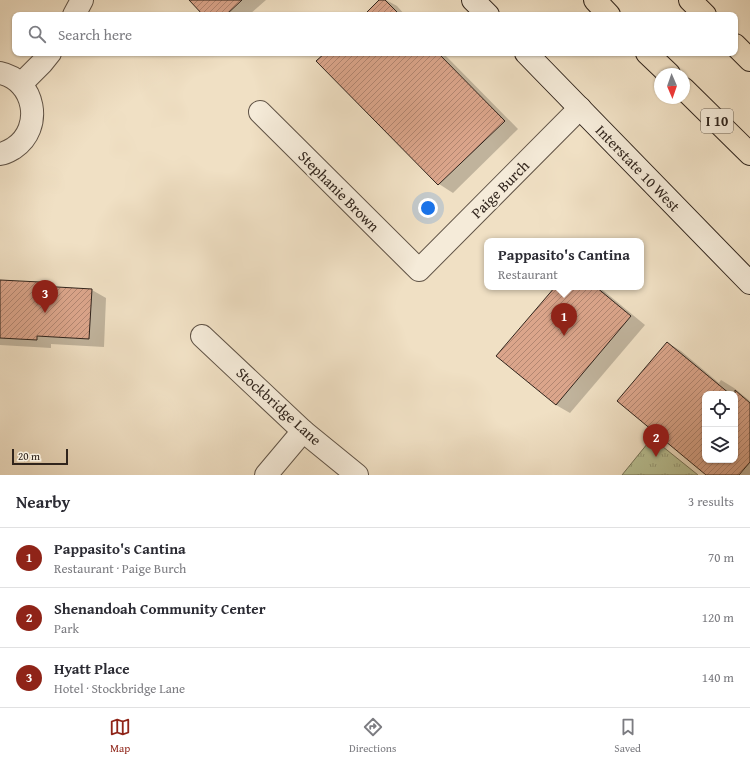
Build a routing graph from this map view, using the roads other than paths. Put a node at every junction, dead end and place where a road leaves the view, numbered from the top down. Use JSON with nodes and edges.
{"nodes":[{"id":1,"x":82,"y":0,"type":"edge"},
{"id":2,"x":473,"y":0,"type":"edge"},
{"id":3,"x":595,"y":0,"type":"edge"},
{"id":4,"x":690,"y":0,"type":"edge"},
{"id":5,"x":76,"y":12,"type":"edge"},
{"id":6,"x":485,"y":12,"type":"edge"},
{"id":7,"x":606,"y":12,"type":"edge"},
{"id":8,"x":702,"y":12,"type":"edge"},
{"id":9,"x":738,"y":48,"type":"edge"},
{"id":10,"x":48,"y":56,"type":"edge"},
{"id":11,"x":529,"y":56,"type":"edge"},
{"id":12,"x":650,"y":56,"type":"edge"},
{"id":13,"x":750,"y":60,"type":"edge"},
{"id":14,"x":663,"y":68,"type":"edge"},
{"id":15,"x":0,"y":73,"type":"edge"},
{"id":16,"x":21,"y":84,"type":"junction"},
{"id":17,"x":690,"y":95,"type":"edge"},
{"id":18,"x":580,"y":108,"type":"junction"},
{"id":19,"x":260,"y":112,"type":"dead end"},
{"id":20,"x":0,"y":154,"type":"edge"},
{"id":21,"x":750,"y":154,"type":"edge"},
{"id":22,"x":419,"y":270,"type":"joint"},
{"id":23,"x":750,"y":283,"type":"edge"},
{"id":24,"x":202,"y":336,"type":"dead end"},
{"id":25,"x":303,"y":431,"type":"junction"},
{"id":26,"x":266,"y":475,"type":"edge"},
{"id":27,"x":357,"y":475,"type":"edge"}],
"edges":[{"from":1,"to":5,"type":"street"},
{"from":2,"to":6,"type":"street"},
{"from":3,"to":7,"type":"highway"},
{"from":4,"to":8,"type":"highway"},
{"from":9,"to":13,"type":"highway"},
{"from":10,"to":16,"type":"street"},
{"from":11,"to":18,"type":"street","name":"Interstate 10 West"},
{"from":12,"to":14,"type":"highway"},
{"from":15,"to":16,"type":"street"},
{"from":16,"to":20,"type":"street"},
{"from":17,"to":21,"type":"highway","number":"I 10"},
{"from":18,"to":22,"type":"street","name":"Paige Burch"},
{"from":18,"to":23,"type":"street","name":"Interstate 10 West"},
{"from":19,"to":22,"type":"street","name":"Stephanie Brown"},
{"from":24,"to":25,"type":"street","name":"Stockbridge Lane"},
{"from":25,"to":26,"type":"street"},
{"from":25,"to":27,"type":"street","name":"Stockbridge Lane"}]}
